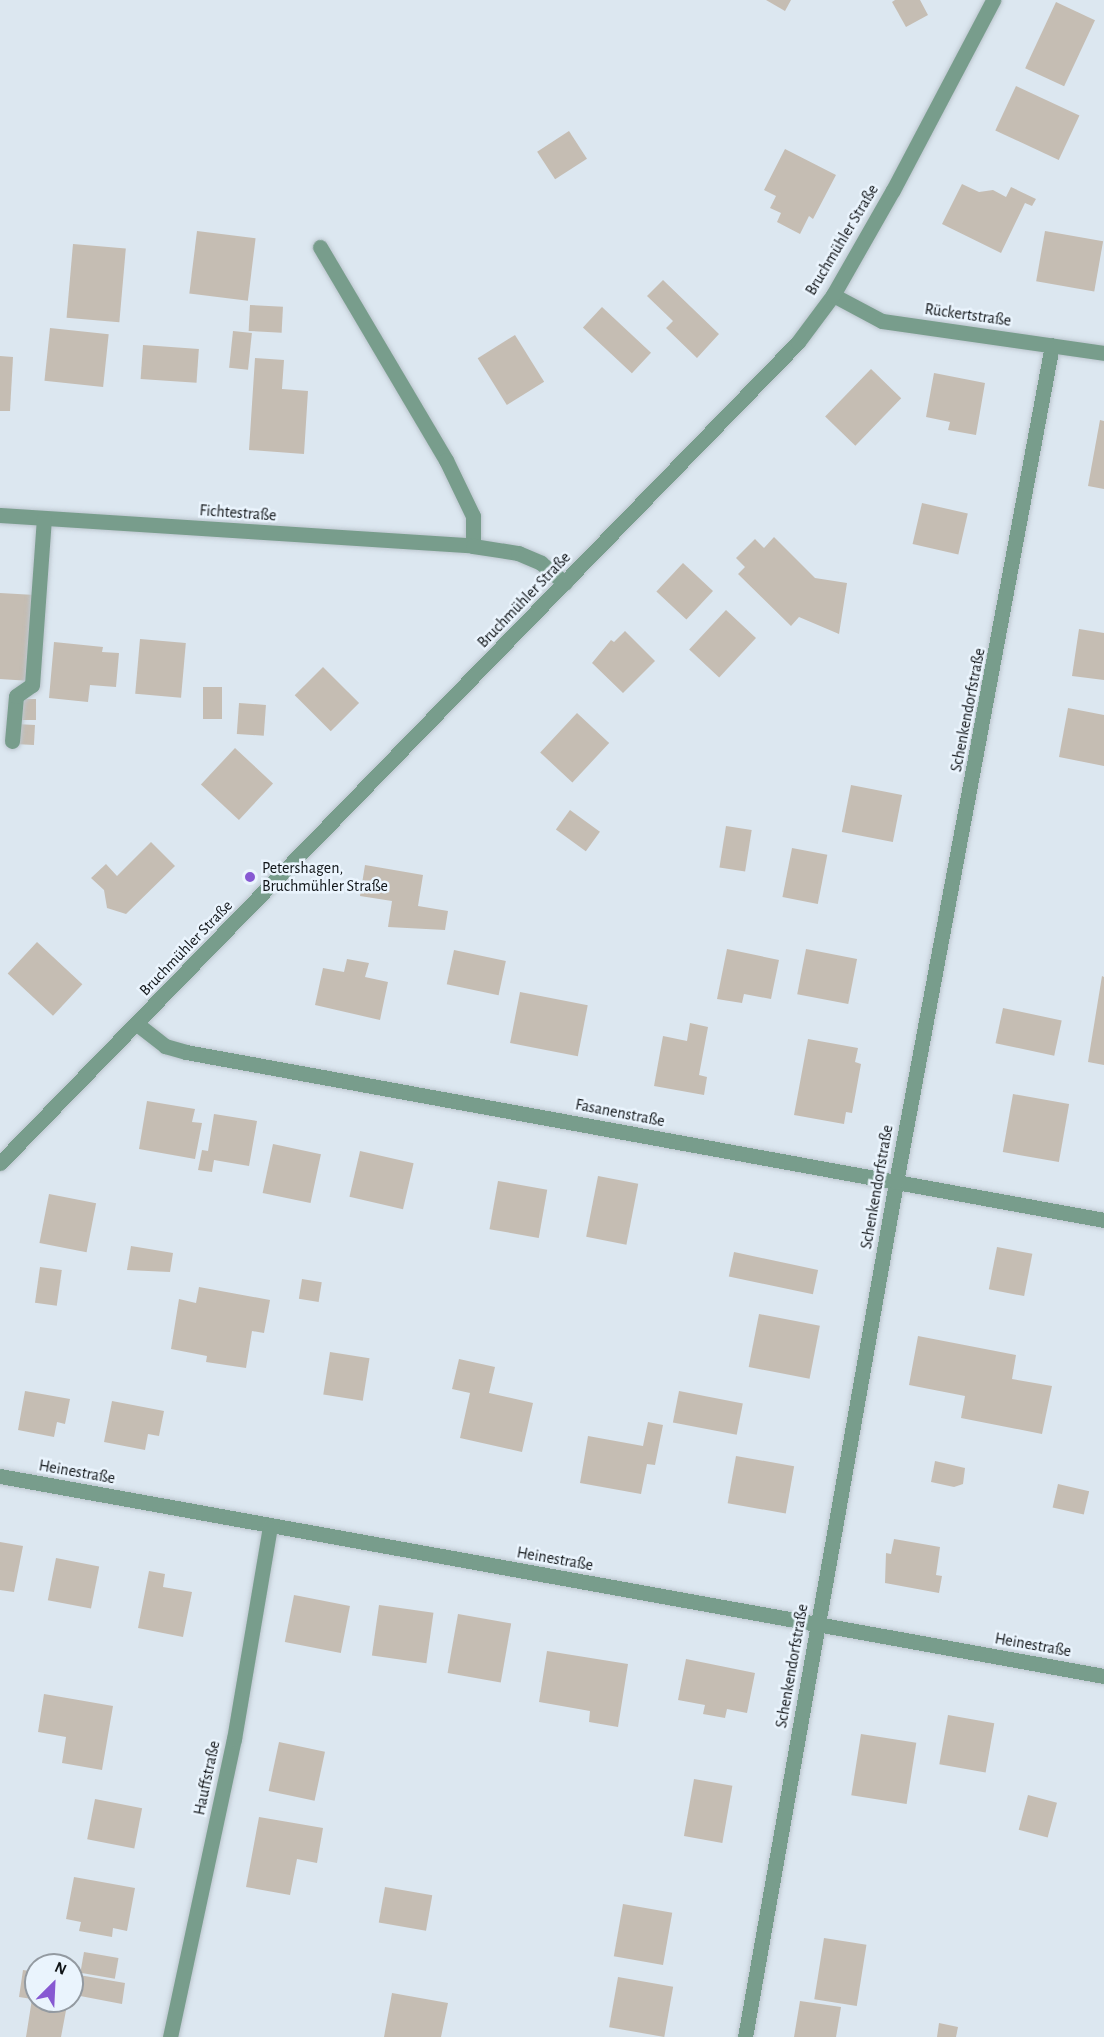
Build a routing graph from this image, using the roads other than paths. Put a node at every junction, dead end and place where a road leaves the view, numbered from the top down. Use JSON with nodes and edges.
{"nodes":[{"id":1,"x":993,"y":0,"type":"edge"},
{"id":2,"x":320,"y":247,"type":"dead end"},
{"id":3,"x":833,"y":295,"type":"junction"},
{"id":4,"x":1052,"y":345,"type":"junction"},
{"id":5,"x":1104,"y":353,"type":"edge"},
{"id":6,"x":0,"y":515,"type":"edge"},
{"id":7,"x":44,"y":518,"type":"junction"},
{"id":8,"x":473,"y":546,"type":"junction"},
{"id":9,"x":565,"y":583,"type":"junction"},
{"id":10,"x":12,"y":741,"type":"dead end"},
{"id":11,"x":137,"y":1024,"type":"junction"},
{"id":12,"x":0,"y":1163,"type":"edge"},
{"id":13,"x":896,"y":1182,"type":"junction"},
{"id":14,"x":1104,"y":1220,"type":"edge"},
{"id":15,"x":0,"y":1476,"type":"edge"},
{"id":16,"x":270,"y":1526,"type":"junction"},
{"id":17,"x":818,"y":1625,"type":"junction"},
{"id":18,"x":1104,"y":1676,"type":"edge"},
{"id":19,"x":170,"y":2037,"type":"edge"},
{"id":20,"x":745,"y":2037,"type":"edge"}],
"edges":[{"from":1,"to":3,"type":"street","name":"Bruchmühler Straße"},
{"from":2,"to":8,"type":"street"},
{"from":3,"to":4,"type":"street","name":"Rückertstraße"},
{"from":3,"to":9,"type":"street","name":"Bruchmühler Straße"},
{"from":4,"to":5,"type":"street","name":"Rückertstraße"},
{"from":4,"to":13,"type":"street","name":"Schenkendorfstraße"},
{"from":6,"to":7,"type":"street","name":"Fichtestraße"},
{"from":7,"to":8,"type":"street","name":"Fichtestraße"},
{"from":7,"to":10,"type":"street"},
{"from":8,"to":9,"type":"street","name":"Fichtestraße"},
{"from":9,"to":11,"type":"street","name":"Bruchmühler Straße"},
{"from":11,"to":12,"type":"street","name":"Bruchmühler Straße"},
{"from":11,"to":13,"type":"street","name":"Fasanenstraße"},
{"from":13,"to":14,"type":"street","name":"Fasanenstraße"},
{"from":13,"to":17,"type":"street","name":"Schenkendorfstraße"},
{"from":15,"to":16,"type":"street","name":"Heinestraße"},
{"from":16,"to":17,"type":"street","name":"Heinestraße"},
{"from":16,"to":19,"type":"street","name":"Hauffstraße"},
{"from":17,"to":18,"type":"street","name":"Heinestraße"},
{"from":17,"to":20,"type":"street","name":"Schenkendorfstraße"}]}
